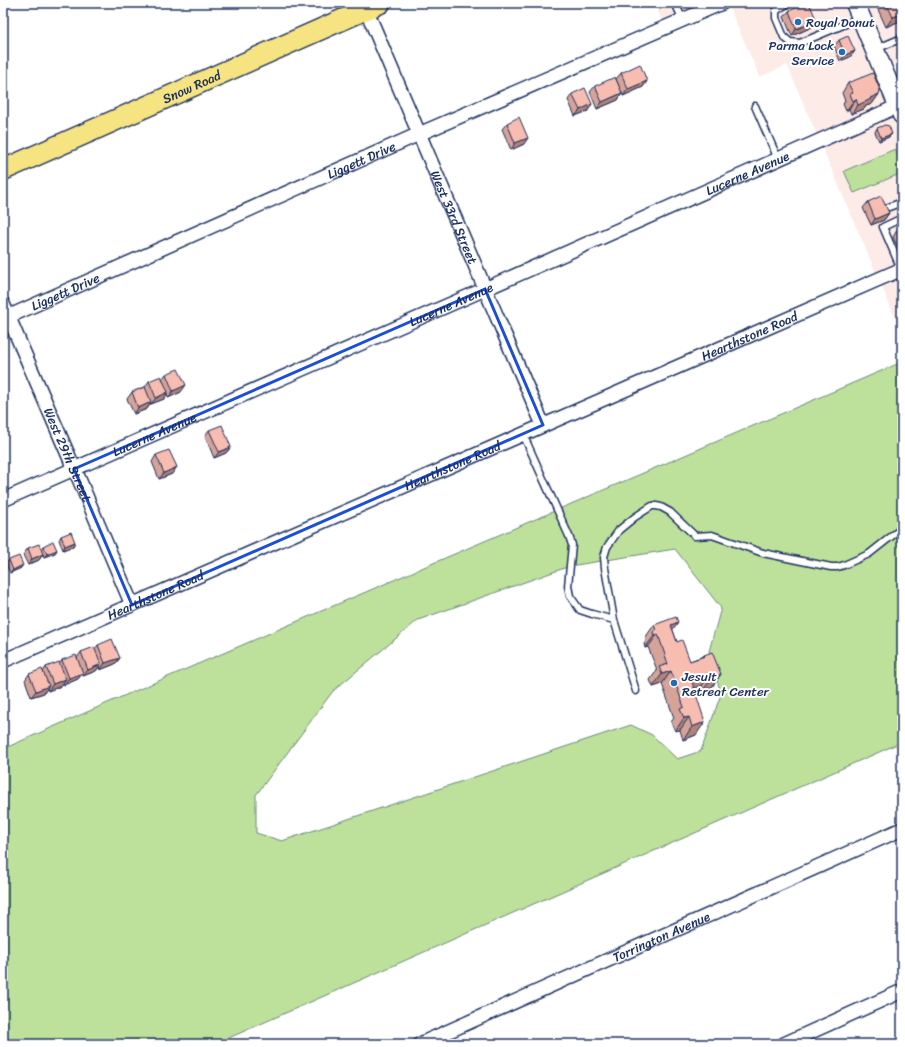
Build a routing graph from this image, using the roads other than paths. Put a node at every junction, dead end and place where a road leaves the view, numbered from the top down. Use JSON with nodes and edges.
{"nodes":[{"id":1,"x":675,"y":3,"type":"edge"},
{"id":2,"x":722,"y":3,"type":"edge"},
{"id":3,"x":790,"y":3,"type":"edge"},
{"id":4,"x":373,"y":6,"type":"edge"},
{"id":5,"x":858,"y":10,"type":"edge"},
{"id":6,"x":682,"y":20,"type":"junction"},
{"id":7,"x":902,"y":38,"type":"edge"},
{"id":8,"x":875,"y":50,"type":"junction"},
{"id":9,"x":755,"y":106,"type":"dead end"},
{"id":10,"x":900,"y":110,"type":"edge"},
{"id":11,"x":419,"y":134,"type":"junction"},
{"id":12,"x":778,"y":159,"type":"junction"},
{"id":13,"x":3,"y":170,"type":"edge"},
{"id":14,"x":902,"y":202,"type":"edge"},
{"id":15,"x":889,"y":208,"type":"dead end"},
{"id":16,"x":902,"y":218,"type":"edge"},
{"id":17,"x":901,"y":273,"type":"edge"},
{"id":18,"x":485,"y":289,"type":"junction"},
{"id":19,"x":3,"y":304,"type":"edge"},
{"id":20,"x":6,"y":318,"type":"edge"},
{"id":21,"x":544,"y":425,"type":"junction"},
{"id":22,"x":523,"y":434,"type":"junction"},
{"id":23,"x":74,"y":469,"type":"junction"},
{"id":24,"x":3,"y":500,"type":"edge"},
{"id":25,"x":902,"y":528,"type":"edge"},
{"id":26,"x":132,"y":605,"type":"junction"},
{"id":27,"x":614,"y":620,"type":"junction"},
{"id":28,"x":3,"y":661,"type":"edge"},
{"id":29,"x":636,"y":691,"type":"dead end"},
{"id":30,"x":902,"y":829,"type":"edge"},
{"id":31,"x":902,"y":991,"type":"edge"},
{"id":32,"x":420,"y":1044,"type":"edge"},
{"id":33,"x":784,"y":1044,"type":"edge"}],
"edges":[{"from":1,"to":6,"type":"lane"},
{"from":2,"to":6,"type":"street","name":"Liggett Drive"},
{"from":3,"to":5,"type":"lane"},
{"from":4,"to":11,"type":"street","name":"West 33rd Street"},
{"from":4,"to":13,"type":"main road","name":"Snow Road"},
{"from":5,"to":8,"type":"main road"},
{"from":6,"to":11,"type":"street","name":"Liggett Drive"},
{"from":7,"to":8,"type":"lane"},
{"from":8,"to":10,"type":"main road"},
{"from":9,"to":12,"type":"lane"},
{"from":10,"to":12,"type":"street","name":"Lucerne Avenue"},
{"from":11,"to":18,"type":"street","name":"West 33rd Street"},
{"from":11,"to":20,"type":"street","name":"Liggett Drive"},
{"from":12,"to":18,"type":"street","name":"Lucerne Avenue"},
{"from":14,"to":15,"type":"lane"},
{"from":16,"to":17,"type":"lane"},
{"from":17,"to":21,"type":"street","name":"Hearthstone Road"},
{"from":18,"to":21,"type":"street","name":"West 33rd Street"},
{"from":18,"to":23,"type":"street","name":"Lucerne Avenue"},
{"from":19,"to":20,"type":"street","name":"West 29th Street"},
{"from":20,"to":23,"type":"street","name":"West 29th Street"},
{"from":21,"to":22,"type":"street","name":"Hearthstone Road"},
{"from":22,"to":26,"type":"street","name":"Hearthstone Road"},
{"from":22,"to":27,"type":"lane"},
{"from":23,"to":24,"type":"street","name":"Lucerne Avenue"},
{"from":23,"to":26,"type":"street","name":"West 29th Street"},
{"from":25,"to":27,"type":"lane"},
{"from":26,"to":28,"type":"street","name":"Hearthstone Road"},
{"from":27,"to":29,"type":"lane"},
{"from":30,"to":32,"type":"street","name":"Torrington Avenue"},
{"from":31,"to":33,"type":"street"}]}
